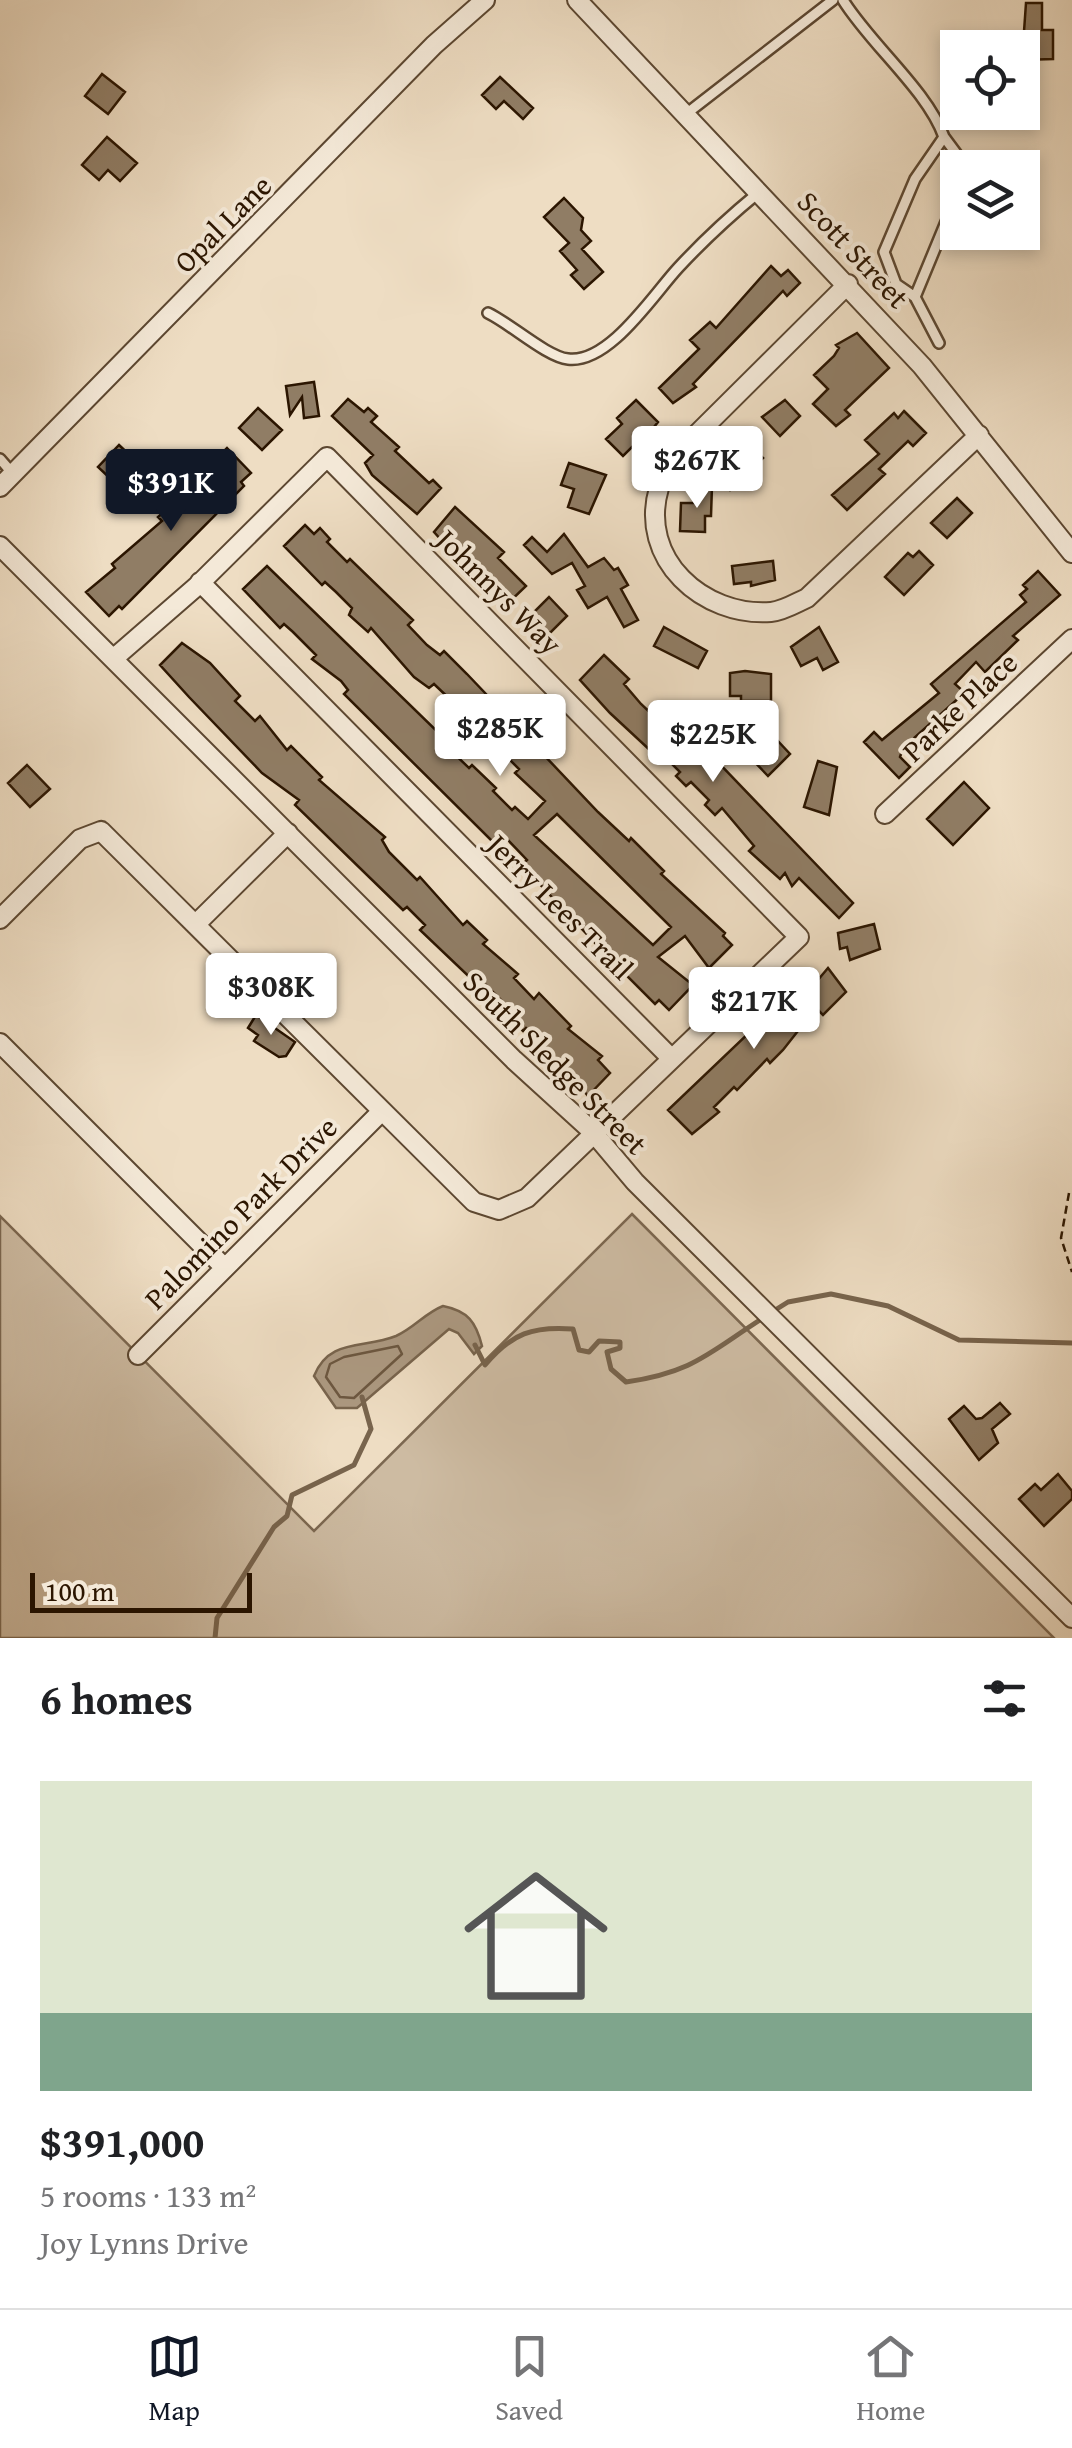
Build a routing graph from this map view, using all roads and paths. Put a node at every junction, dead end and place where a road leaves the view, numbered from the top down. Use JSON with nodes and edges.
{"nodes":[{"id":1,"x":485,"y":0,"type":"edge"},
{"id":2,"x":577,"y":0,"type":"edge"},
{"id":3,"x":833,"y":0,"type":"edge"},
{"id":4,"x":843,"y":0,"type":"edge"},
{"id":5,"x":686,"y":114,"type":"junction"},
{"id":6,"x":944,"y":137,"type":"junction"},
{"id":7,"x":954,"y":150,"type":"edge"},
{"id":8,"x":760,"y":191,"type":"junction"},
{"id":9,"x":940,"y":237,"type":"edge"},
{"id":10,"x":848,"y":284,"type":"junction"},
{"id":11,"x":915,"y":298,"type":"junction"},
{"id":12,"x":488,"y":313,"type":"dead end"},
{"id":13,"x":939,"y":342,"type":"dead end"},
{"id":14,"x":979,"y":436,"type":"junction"},
{"id":15,"x":0,"y":459,"type":"edge"},
{"id":16,"x":6,"y":480,"type":"edge"},
{"id":17,"x":0,"y":546,"type":"edge"},
{"id":18,"x":1072,"y":553,"type":"edge"},
{"id":19,"x":200,"y":582,"type":"junction"},
{"id":20,"x":1072,"y":639,"type":"edge"},
{"id":21,"x":113,"y":659,"type":"junction"},
{"id":22,"x":885,"y":814,"type":"dead end"},
{"id":23,"x":288,"y":833,"type":"junction"},
{"id":24,"x":0,"y":919,"type":"edge"},
{"id":25,"x":196,"y":924,"type":"junction"},
{"id":26,"x":0,"y":1043,"type":"edge"},
{"id":27,"x":670,"y":1057,"type":"junction"},
{"id":28,"x":382,"y":1111,"type":"junction"},
{"id":29,"x":592,"y":1132,"type":"junction"},
{"id":30,"x":1069,"y":1193,"type":"dead end"},
{"id":31,"x":225,"y":1268,"type":"junction"},
{"id":32,"x":1072,"y":1272,"type":"edge"},
{"id":33,"x":138,"y":1355,"type":"dead end"},
{"id":34,"x":1072,"y":1618,"type":"edge"}],
"edges":[{"from":1,"to":16,"type":"street","name":"Opal Lane"},
{"from":2,"to":5,"type":"street","name":"Scott Street"},
{"from":3,"to":5,"type":"lane"},
{"from":4,"to":6,"type":"lane"},
{"from":5,"to":8,"type":"street","name":"Scott Street"},
{"from":6,"to":7,"type":"lane"},
{"from":6,"to":11,"type":"lane"},
{"from":8,"to":10,"type":"street","name":"Scott Street"},
{"from":8,"to":12,"type":"lane"},
{"from":9,"to":11,"type":"lane"},
{"from":10,"to":14,"type":"street","name":"Scott Street"},
{"from":10,"to":14,"type":"street"},
{"from":11,"to":13,"type":"lane"},
{"from":14,"to":18,"type":"street","name":"Scott Street"},
{"from":15,"to":16,"type":"lane"},
{"from":17,"to":21,"type":"street","name":"South Sledge Street"},
{"from":19,"to":21,"type":"street"},
{"from":19,"to":27,"type":"street","name":"Jerry Lees Trail"},
{"from":19,"to":27,"type":"street","name":"Johnnys Way"},
{"from":20,"to":22,"type":"street","name":"Parke Place"},
{"from":21,"to":23,"type":"street","name":"South Sledge Street"},
{"from":23,"to":25,"type":"street"},
{"from":23,"to":29,"type":"street","name":"South Sledge Street"},
{"from":24,"to":25,"type":"street"},
{"from":25,"to":28,"type":"street"},
{"from":26,"to":31,"type":"street"},
{"from":27,"to":29,"type":"street"},
{"from":28,"to":29,"type":"street"},
{"from":28,"to":31,"type":"street","name":"Palomino Park Drive"},
{"from":29,"to":34,"type":"street","name":"South Sledge Street"},
{"from":30,"to":32,"type":"path"},
{"from":31,"to":33,"type":"street","name":"Palomino Park Drive"}]}
